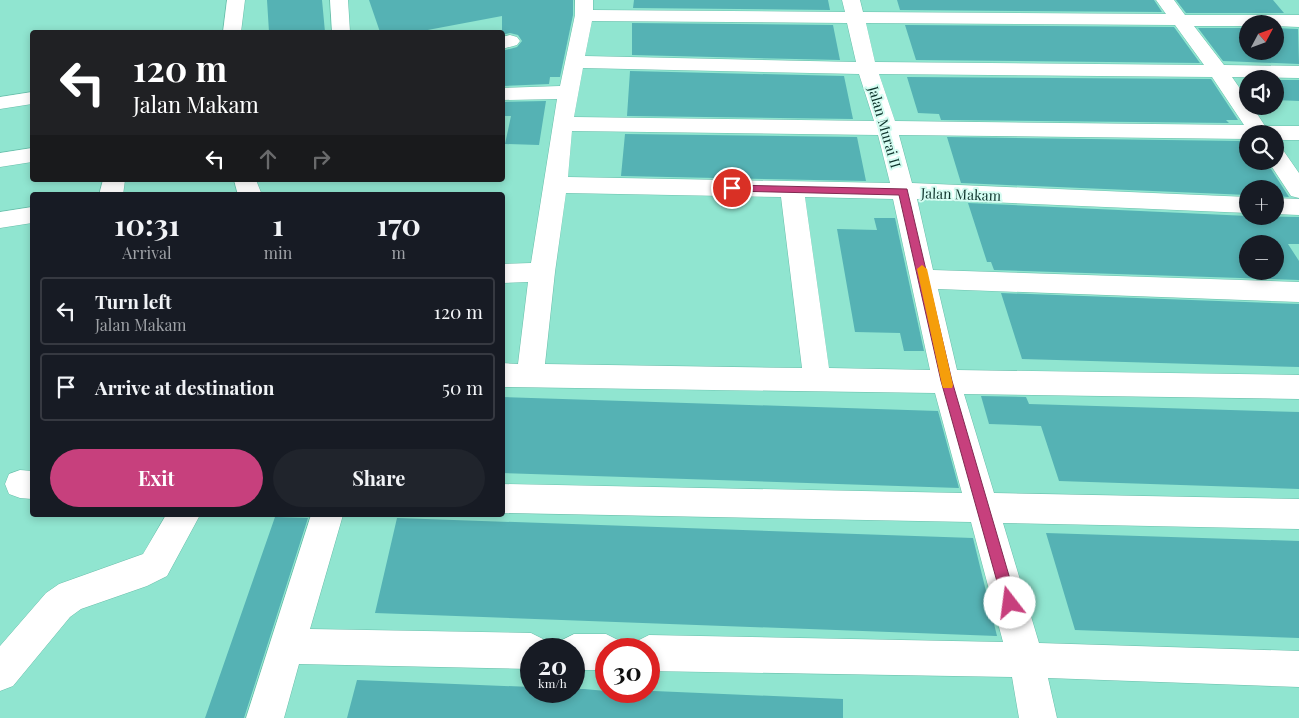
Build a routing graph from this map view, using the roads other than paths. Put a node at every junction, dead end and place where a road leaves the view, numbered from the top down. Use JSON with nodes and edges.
{"nodes":[{"id":1,"x":236,"y":0,"type":"edge"},
{"id":2,"x":339,"y":0,"type":"edge"},
{"id":3,"x":1165,"y":0,"type":"edge"},
{"id":4,"x":584,"y":8,"type":"edge"},
{"id":5,"x":854,"y":8,"type":"edge"},
{"id":6,"x":1180,"y":20,"type":"junction"},
{"id":7,"x":1299,"y":21,"type":"edge"},
{"id":8,"x":232,"y":30,"type":"edge"},
{"id":9,"x":341,"y":30,"type":"edge"},
{"id":10,"x":574,"y":62,"type":"junction"},
{"id":11,"x":868,"y":68,"type":"junction"},
{"id":12,"x":1218,"y":71,"type":"junction"},
{"id":13,"x":1299,"y":72,"type":"edge"},
{"id":14,"x":568,"y":92,"type":"junction"},
{"id":15,"x":505,"y":94,"type":"edge"},
{"id":16,"x":30,"y":98,"type":"edge"},
{"id":17,"x":0,"y":103,"type":"edge"},
{"id":18,"x":562,"y":124,"type":"junction"},
{"id":19,"x":1255,"y":125,"type":"edge"},
{"id":20,"x":887,"y":129,"type":"junction"},
{"id":21,"x":1284,"y":132,"type":"edge"},
{"id":22,"x":1299,"y":132,"type":"edge"},
{"id":23,"x":1239,"y":133,"type":"edge"},
{"id":24,"x":30,"y":155,"type":"edge"},
{"id":25,"x":0,"y":160,"type":"edge"},
{"id":26,"x":1284,"y":168,"type":"edge"},
{"id":27,"x":555,"y":185,"type":"junction"},
{"id":28,"x":792,"y":189,"type":"junction"},
{"id":29,"x":1299,"y":190,"type":"edge"},
{"id":30,"x":903,"y":191,"type":"junction"},
{"id":31,"x":1239,"y":205,"type":"edge"},
{"id":32,"x":1284,"y":206,"type":"edge"},
{"id":33,"x":1299,"y":207,"type":"edge"},
{"id":34,"x":30,"y":215,"type":"edge"},
{"id":35,"x":0,"y":220,"type":"edge"},
{"id":36,"x":542,"y":272,"type":"junction"},
{"id":37,"x":505,"y":274,"type":"edge"},
{"id":38,"x":924,"y":279,"type":"junction"},
{"id":39,"x":1299,"y":292,"type":"edge"},
{"id":40,"x":505,"y":375,"type":"edge"},
{"id":41,"x":530,"y":376,"type":"junction"},
{"id":42,"x":816,"y":379,"type":"junction"},
{"id":43,"x":946,"y":381,"type":"junction"},
{"id":44,"x":1299,"y":387,"type":"edge"},
{"id":45,"x":505,"y":498,"type":"edge"},
{"id":46,"x":984,"y":507,"type":"junction"},
{"id":47,"x":1299,"y":514,"type":"edge"},
{"id":48,"x":183,"y":517,"type":"edge"},
{"id":49,"x":326,"y":517,"type":"edge"},
{"id":50,"x":287,"y":646,"type":"junction"},
{"id":51,"x":520,"y":651,"type":"edge"},
{"id":52,"x":660,"y":653,"type":"edge"},
{"id":53,"x":1026,"y":660,"type":"junction"},
{"id":54,"x":1299,"y":669,"type":"edge"},
{"id":55,"x":0,"y":673,"type":"edge"},
{"id":56,"x":265,"y":718,"type":"edge"},
{"id":57,"x":1038,"y":718,"type":"edge"}],
"edges":[{"from":1,"to":8,"type":"street"},
{"from":2,"to":9,"type":"street"},
{"from":3,"to":6,"type":"street"},
{"from":4,"to":5,"type":"street"},
{"from":4,"to":10,"type":"street"},
{"from":5,"to":6,"type":"street"},
{"from":5,"to":11,"type":"street","name":"Jalan Murai II"},
{"from":6,"to":7,"type":"street"},
{"from":6,"to":12,"type":"street"},
{"from":10,"to":11,"type":"street"},
{"from":10,"to":14,"type":"street"},
{"from":11,"to":12,"type":"street"},
{"from":11,"to":20,"type":"street","name":"Jalan Murai II"},
{"from":12,"to":13,"type":"street"},
{"from":12,"to":19,"type":"street"},
{"from":14,"to":15,"type":"street"},
{"from":14,"to":18,"type":"street"},
{"from":16,"to":17,"type":"street"},
{"from":18,"to":20,"type":"street"},
{"from":18,"to":27,"type":"street"},
{"from":20,"to":23,"type":"street"},
{"from":20,"to":30,"type":"street","name":"Jalan Murai II"},
{"from":21,"to":22,"type":"street"},
{"from":24,"to":25,"type":"street"},
{"from":26,"to":29,"type":"street"},
{"from":27,"to":28,"type":"street","name":"Jalan Makam"},
{"from":27,"to":36,"type":"street"},
{"from":28,"to":30,"type":"street","name":"Jalan Makam"},
{"from":28,"to":42,"type":"street"},
{"from":30,"to":31,"type":"street","name":"Jalan Makam"},
{"from":30,"to":38,"type":"street","name":"Jalan Murai II"},
{"from":32,"to":33,"type":"street"},
{"from":34,"to":35,"type":"street"},
{"from":36,"to":37,"type":"street"},
{"from":36,"to":41,"type":"street"},
{"from":38,"to":39,"type":"street"},
{"from":38,"to":43,"type":"street","name":"Jalan Murai II"},
{"from":40,"to":41,"type":"street"},
{"from":41,"to":42,"type":"street"},
{"from":42,"to":43,"type":"street"},
{"from":43,"to":44,"type":"street"},
{"from":43,"to":46,"type":"street","name":"Jalan Murai II"},
{"from":45,"to":46,"type":"street"},
{"from":46,"to":47,"type":"street"},
{"from":46,"to":53,"type":"street","name":"Jalan Murai II"},
{"from":48,"to":55,"type":"street"},
{"from":49,"to":50,"type":"street"},
{"from":50,"to":51,"type":"street"},
{"from":50,"to":56,"type":"street"},
{"from":52,"to":53,"type":"street"},
{"from":53,"to":54,"type":"street"},
{"from":53,"to":57,"type":"street","name":"Jalan Murai II"}]}
